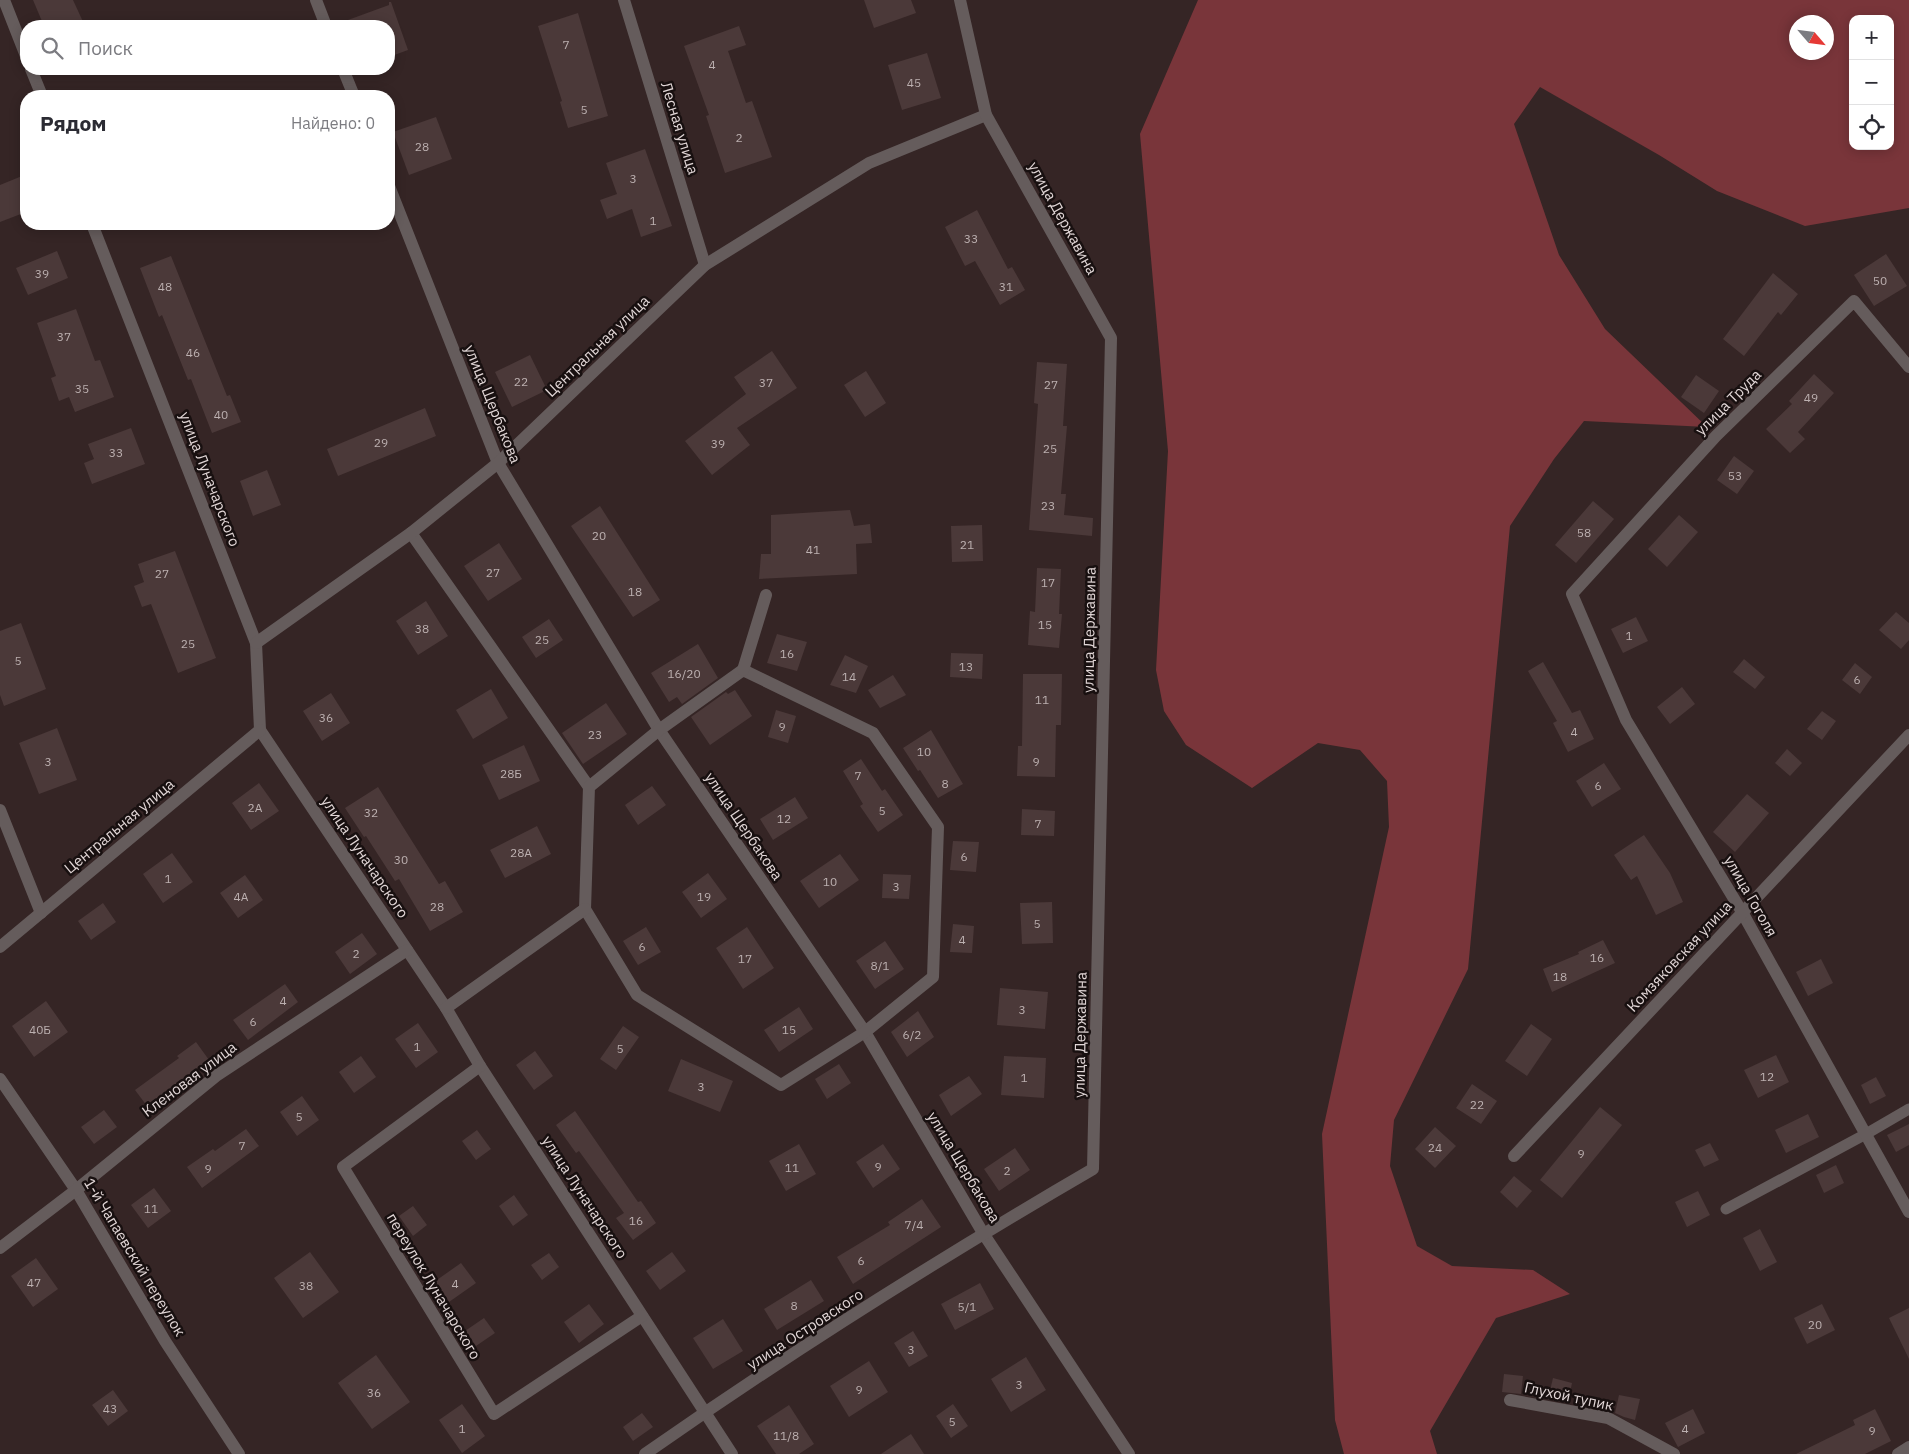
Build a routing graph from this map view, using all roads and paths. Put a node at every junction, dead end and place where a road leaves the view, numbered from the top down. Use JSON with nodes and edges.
{"nodes":[{"id":1,"x":4,"y":0,"type":"edge"},
{"id":2,"x":316,"y":0,"type":"edge"},
{"id":3,"x":624,"y":0,"type":"edge"},
{"id":4,"x":960,"y":0,"type":"edge"},
{"id":5,"x":324,"y":20,"type":"edge"},
{"id":6,"x":20,"y":41,"type":"edge"},
{"id":7,"x":33,"y":75,"type":"edge"},
{"id":8,"x":345,"y":75,"type":"edge"},
{"id":9,"x":40,"y":90,"type":"edge"},
{"id":10,"x":352,"y":90,"type":"edge"},
{"id":11,"x":986,"y":115,"type":"junction"},
{"id":12,"x":395,"y":201,"type":"edge"},
{"id":13,"x":94,"y":230,"type":"edge"},
{"id":14,"x":705,"y":265,"type":"junction"},
{"id":15,"x":1909,"y":367,"type":"edge"},
{"id":16,"x":498,"y":463,"type":"junction"},
{"id":17,"x":411,"y":533,"type":"junction"},
{"id":18,"x":1572,"y":594,"type":"joint"},
{"id":19,"x":766,"y":595,"type":"dead end"},
{"id":20,"x":256,"y":643,"type":"junction"},
{"id":21,"x":743,"y":670,"type":"junction"},
{"id":22,"x":260,"y":730,"type":"junction"},
{"id":23,"x":659,"y":730,"type":"junction"},
{"id":24,"x":1909,"y":735,"type":"edge"},
{"id":25,"x":589,"y":787,"type":"junction"},
{"id":26,"x":0,"y":810,"type":"edge"},
{"id":27,"x":585,"y":909,"type":"junction"},
{"id":28,"x":41,"y":912,"type":"junction"},
{"id":29,"x":1742,"y":912,"type":"junction"},
{"id":30,"x":0,"y":947,"type":"edge"},
{"id":31,"x":407,"y":950,"type":"junction"},
{"id":32,"x":446,"y":1008,"type":"junction"},
{"id":33,"x":865,"y":1032,"type":"junction"},
{"id":34,"x":480,"y":1066,"type":"junction"},
{"id":35,"x":0,"y":1079,"type":"edge"},
{"id":36,"x":1909,"y":1109,"type":"edge"},
{"id":37,"x":1866,"y":1134,"type":"junction"},
{"id":38,"x":1514,"y":1156,"type":"dead end"},
{"id":39,"x":76,"y":1190,"type":"junction"},
{"id":40,"x":1726,"y":1209,"type":"dead end"},
{"id":41,"x":1909,"y":1212,"type":"edge"},
{"id":42,"x":984,"y":1232,"type":"junction"},
{"id":43,"x":0,"y":1248,"type":"edge"},
{"id":44,"x":642,"y":1316,"type":"junction"},
{"id":45,"x":1510,"y":1400,"type":"dead end"},
{"id":46,"x":705,"y":1412,"type":"junction"},
{"id":47,"x":1909,"y":1447,"type":"edge"},
{"id":48,"x":239,"y":1454,"type":"edge"},
{"id":49,"x":645,"y":1454,"type":"edge"},
{"id":50,"x":732,"y":1454,"type":"edge"},
{"id":51,"x":1129,"y":1454,"type":"edge"},
{"id":52,"x":1674,"y":1454,"type":"edge"},
{"id":53,"x":1898,"y":1454,"type":"edge"}],
"edges":[{"from":1,"to":6,"type":"street"},
{"from":2,"to":5,"type":"street"},
{"from":3,"to":14,"type":"street","name":"Лесная улица"},
{"from":4,"to":11,"type":"street","name":"улица Державина"},
{"from":7,"to":9,"type":"street"},
{"from":8,"to":10,"type":"street"},
{"from":11,"to":14,"type":"street","name":"Центральная улица"},
{"from":11,"to":42,"type":"street","name":"улица Державина"},
{"from":12,"to":16,"type":"street","name":"улица Щербакова"},
{"from":13,"to":20,"type":"street","name":"улица Луначарского"},
{"from":14,"to":16,"type":"street","name":"Центральная улица"},
{"from":15,"to":18,"type":"street","name":"улица Труда"},
{"from":16,"to":17,"type":"street","name":"Центральная улица"},
{"from":16,"to":23,"type":"street","name":"улица Щербакова"},
{"from":17,"to":20,"type":"street","name":"Центральная улица"},
{"from":17,"to":25,"type":"street"},
{"from":18,"to":29,"type":"street","name":"улица Гоголя"},
{"from":19,"to":21,"type":"street"},
{"from":20,"to":22,"type":"street","name":"улица Луначарского"},
{"from":21,"to":23,"type":"street"},
{"from":21,"to":33,"type":"street"},
{"from":22,"to":28,"type":"street","name":"Центральная улица"},
{"from":22,"to":31,"type":"street","name":"улица Луначарского"},
{"from":23,"to":25,"type":"street"},
{"from":23,"to":33,"type":"street","name":"улица Щербакова"},
{"from":24,"to":29,"type":"street","name":"Комзяковская улица"},
{"from":25,"to":27,"type":"street"},
{"from":26,"to":28,"type":"street"},
{"from":27,"to":32,"type":"street"},
{"from":27,"to":33,"type":"street"},
{"from":28,"to":30,"type":"street","name":"Центральная улица"},
{"from":29,"to":37,"type":"street","name":"улица Гоголя"},
{"from":29,"to":38,"type":"street","name":"Комзяковская улица"},
{"from":31,"to":32,"type":"street","name":"улица Луначарского"},
{"from":31,"to":39,"type":"street","name":"Кленовая улица"},
{"from":32,"to":34,"type":"street","name":"улица Луначарского"},
{"from":33,"to":42,"type":"street","name":"улица Щербакова"},
{"from":34,"to":44,"type":"street","name":"улица Луначарского"},
{"from":34,"to":44,"type":"street","name":"переулок Луначарского"},
{"from":35,"to":39,"type":"street","name":"1-й Чапаевский переулок"},
{"from":36,"to":37,"type":"lane"},
{"from":37,"to":40,"type":"lane"},
{"from":37,"to":41,"type":"street","name":"улица Гоголя"},
{"from":39,"to":43,"type":"street","name":"Кленовая улица"},
{"from":39,"to":48,"type":"street","name":"1-й Чапаевский переулок"},
{"from":42,"to":46,"type":"street","name":"улица Островского"},
{"from":42,"to":51,"type":"street","name":"улица Щербакова"},
{"from":44,"to":46,"type":"street","name":"улица Луначарского"},
{"from":45,"to":52,"type":"street","name":"Глухой тупик"},
{"from":46,"to":49,"type":"street","name":"улица Островского"},
{"from":46,"to":50,"type":"street","name":"улица Луначарского"},
{"from":47,"to":53,"type":"street"}]}
